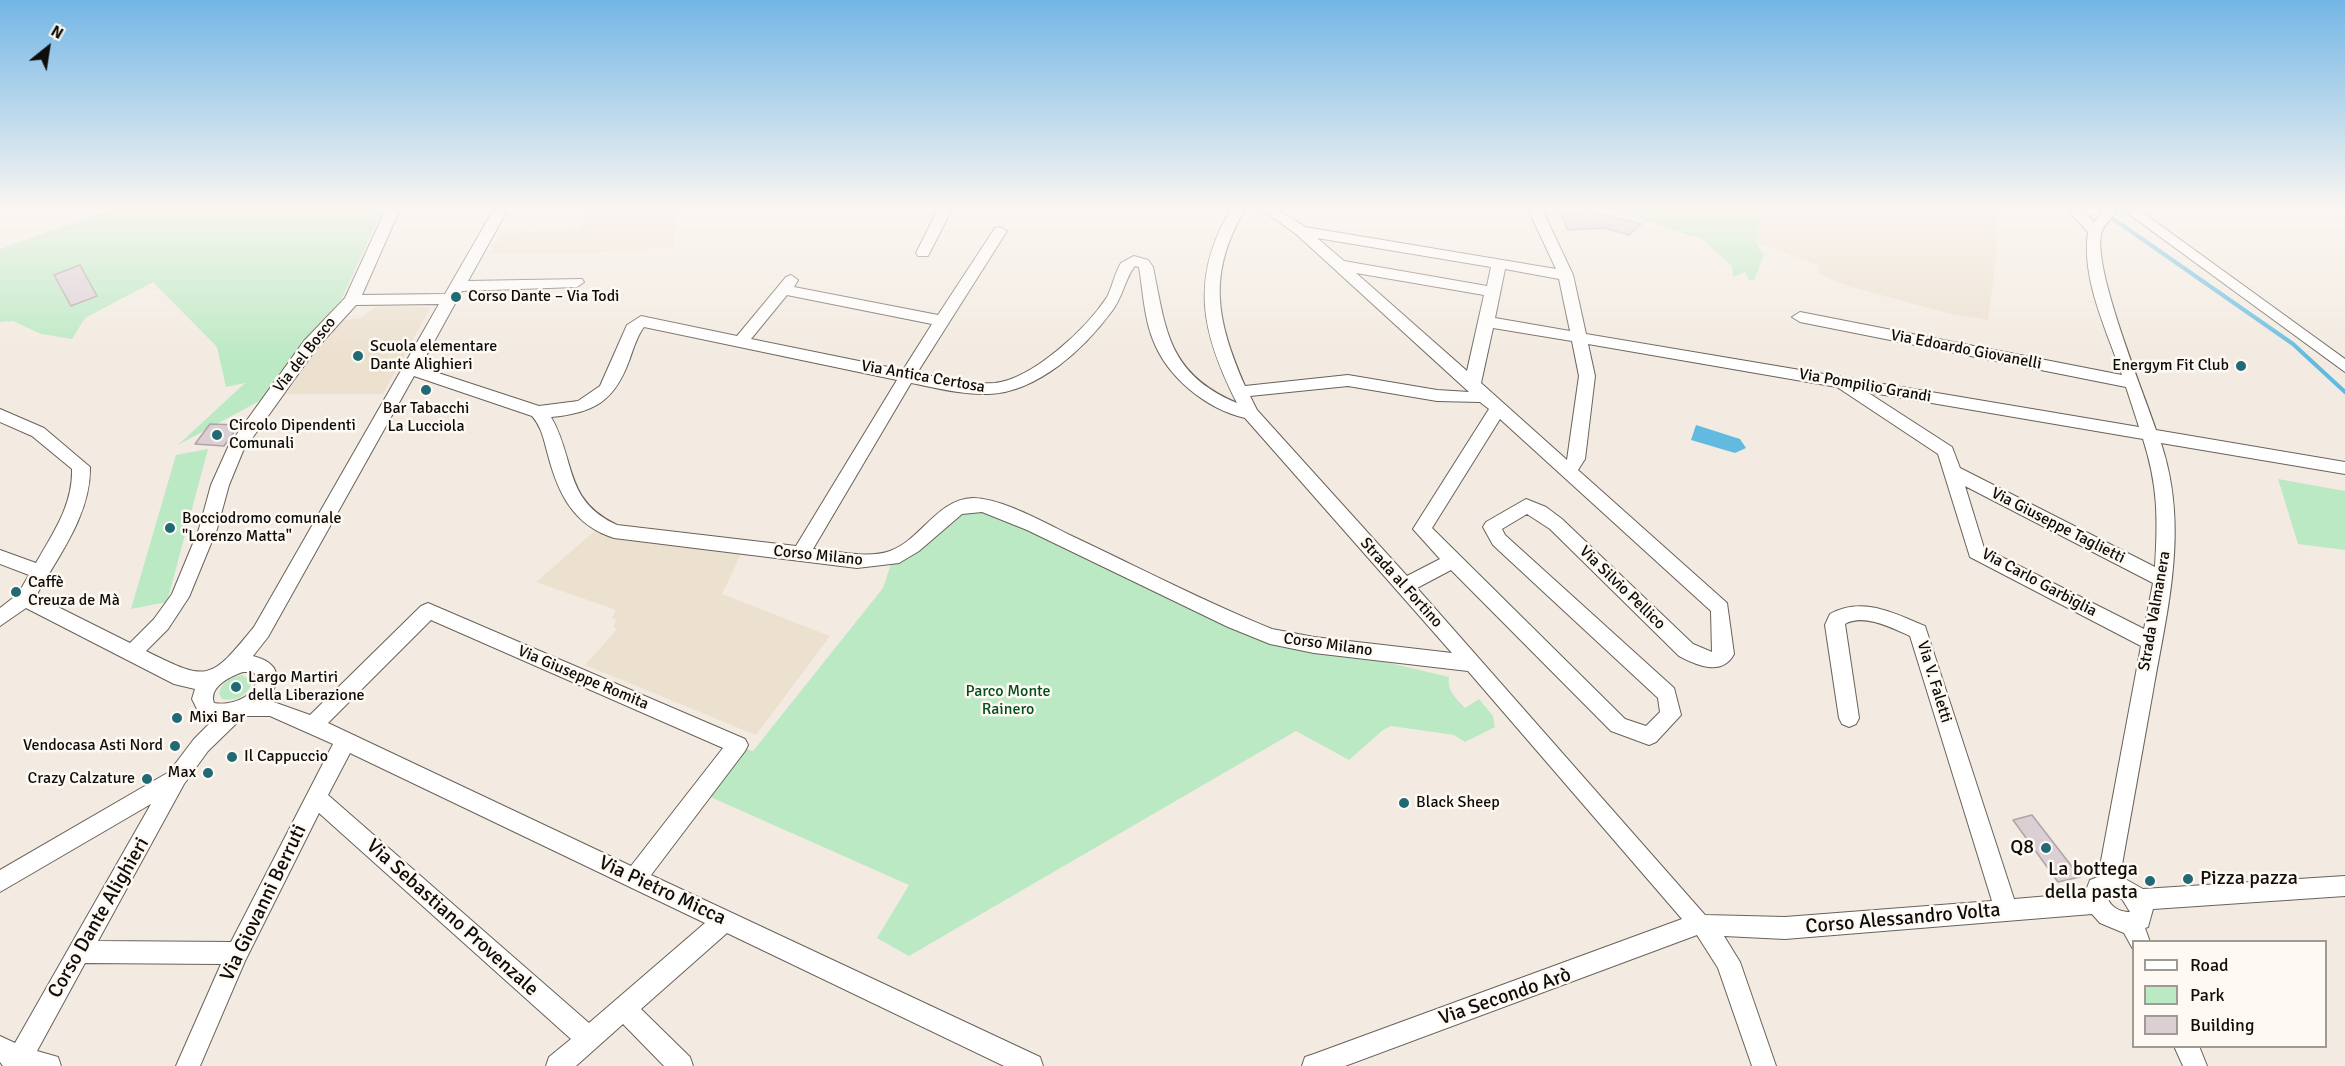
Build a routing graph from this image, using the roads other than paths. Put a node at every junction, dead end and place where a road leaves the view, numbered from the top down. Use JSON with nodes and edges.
{"nodes":[{"id":1,"x":371,"y":259,"type":"edge"},
{"id":2,"x":472,"y":259,"type":"edge"},
{"id":3,"x":982,"y":259,"type":"edge"},
{"id":4,"x":1215,"y":259,"type":"edge"},
{"id":5,"x":1331,"y":259,"type":"edge"},
{"id":6,"x":1467,"y":259,"type":"edge"},
{"id":7,"x":1558,"y":259,"type":"edge"},
{"id":8,"x":2094,"y":259,"type":"edge"},
{"id":9,"x":2197,"y":259,"type":"edge"},
{"id":10,"x":1499,"y":264,"type":"junction"},
{"id":11,"x":1338,"y":265,"type":"junction"},
{"id":12,"x":1566,"y":275,"type":"junction"},
{"id":13,"x":577,"y":282,"type":"dead end"},
{"id":14,"x":453,"y":292,"type":"junction"},
{"id":15,"x":1493,"y":292,"type":"junction"},
{"id":16,"x":352,"y":300,"type":"junction"},
{"id":17,"x":1800,"y":317,"type":"dead end"},
{"id":18,"x":942,"y":321,"type":"junction"},
{"id":19,"x":1488,"y":322,"type":"junction"},
{"id":20,"x":1580,"y":336,"type":"junction"},
{"id":21,"x":741,"y":341,"type":"junction"},
{"id":22,"x":2345,"y":367,"type":"edge"},
{"id":23,"x":409,"y":369,"type":"junction"},
{"id":24,"x":907,"y":376,"type":"junction"},
{"id":25,"x":1837,"y":381,"type":"junction"},
{"id":26,"x":2132,"y":383,"type":"junction"},
{"id":27,"x":1477,"y":391,"type":"junction"},
{"id":28,"x":1239,"y":392,"type":"junction"},
{"id":29,"x":1497,"y":410,"type":"junction"},
{"id":30,"x":538,"y":412,"type":"junction"},
{"id":31,"x":1250,"y":413,"type":"junction"},
{"id":32,"x":0,"y":415,"type":"edge"},
{"id":33,"x":2150,"y":434,"type":"junction"},
{"id":34,"x":2345,"y":468,"type":"edge"},
{"id":35,"x":1568,"y":472,"type":"junction"},
{"id":36,"x":1953,"y":472,"type":"junction"},
{"id":37,"x":800,"y":555,"type":"junction"},
{"id":38,"x":0,"y":557,"type":"edge"},
{"id":39,"x":1452,"y":561,"type":"junction"},
{"id":40,"x":40,"y":572,"type":"junction"},
{"id":41,"x":2163,"y":580,"type":"junction"},
{"id":42,"x":1404,"y":586,"type":"junction"},
{"id":43,"x":25,"y":599,"type":"junction"},
{"id":44,"x":0,"y":618,"type":"edge"},
{"id":45,"x":261,"y":632,"type":"junction"},
{"id":46,"x":2150,"y":641,"type":"junction"},
{"id":47,"x":131,"y":654,"type":"junction"},
{"id":48,"x":1476,"y":666,"type":"junction"},
{"id":49,"x":166,"y":672,"type":"junction"},
{"id":50,"x":223,"y":672,"type":"junction"},
{"id":51,"x":267,"y":674,"type":"junction"},
{"id":52,"x":203,"y":704,"type":"junction"},
{"id":53,"x":239,"y":710,"type":"junction"},
{"id":54,"x":293,"y":716,"type":"junction"},
{"id":55,"x":1849,"y":718,"type":"dead end"},
{"id":56,"x":313,"y":725,"type":"junction"},
{"id":57,"x":345,"y":741,"type":"junction"},
{"id":58,"x":180,"y":774,"type":"junction"},
{"id":59,"x":316,"y":797,"type":"junction"},
{"id":60,"x":635,"y":878,"type":"junction"},
{"id":61,"x":0,"y":882,"type":"edge"},
{"id":62,"x":2345,"y":886,"type":"edge"},
{"id":63,"x":2103,"y":893,"type":"junction"},
{"id":64,"x":2138,"y":900,"type":"junction"},
{"id":65,"x":2006,"y":910,"type":"junction"},
{"id":66,"x":724,"y":921,"type":"junction"},
{"id":67,"x":1701,"y":924,"type":"junction"},
{"id":68,"x":2135,"y":932,"type":"edge"},
{"id":69,"x":77,"y":952,"type":"junction"},
{"id":70,"x":237,"y":953,"type":"junction"},
{"id":71,"x":624,"y":1008,"type":"junction"},
{"id":72,"x":588,"y":1038,"type":"junction"},
{"id":73,"x":2186,"y":1048,"type":"edge"},
{"id":74,"x":11,"y":1058,"type":"edge"},
{"id":75,"x":49,"y":1066,"type":"edge"},
{"id":76,"x":188,"y":1066,"type":"edge"},
{"id":77,"x":558,"y":1066,"type":"edge"},
{"id":78,"x":681,"y":1066,"type":"edge"},
{"id":79,"x":1031,"y":1066,"type":"edge"},
{"id":80,"x":1314,"y":1066,"type":"edge"},
{"id":81,"x":1764,"y":1066,"type":"edge"},
{"id":82,"x":2195,"y":1066,"type":"edge"}],
"edges":[{"from":1,"to":16,"type":"street","name":"Via del Bosco"},
{"from":2,"to":14,"type":"street"},
{"from":3,"to":18,"type":"street"},
{"from":4,"to":28,"type":"street","name":"Strada al Fortino"},
{"from":5,"to":11,"type":"street","name":"Via Silvio Pellico"},
{"from":6,"to":10,"type":"street"},
{"from":7,"to":12,"type":"street"},
{"from":8,"to":26,"type":"street","name":"Strada Valmanera"},
{"from":9,"to":22,"type":"street"},
{"from":10,"to":12,"type":"street"},
{"from":10,"to":15,"type":"street"},
{"from":11,"to":15,"type":"street"},
{"from":11,"to":27,"type":"street","name":"Via Silvio Pellico"},
{"from":12,"to":20,"type":"street"},
{"from":13,"to":14,"type":"street"},
{"from":14,"to":16,"type":"street"},
{"from":14,"to":23,"type":"street"},
{"from":15,"to":19,"type":"street"},
{"from":16,"to":47,"type":"street","name":"Via del Bosco"},
{"from":17,"to":26,"type":"street","name":"Via Edoardo Giovanelli"},
{"from":18,"to":21,"type":"street"},
{"from":18,"to":24,"type":"street"},
{"from":19,"to":20,"type":"street","name":"Via Pompilio Grandi"},
{"from":19,"to":27,"type":"street"},
{"from":20,"to":25,"type":"street","name":"Via Pompilio Grandi"},
{"from":20,"to":35,"type":"street"},
{"from":21,"to":24,"type":"street","name":"Via Antica Certosa"},
{"from":21,"to":30,"type":"street","name":"Via Antica Certosa"},
{"from":23,"to":30,"type":"street"},
{"from":23,"to":45,"type":"street"},
{"from":24,"to":31,"type":"street","name":"Via Antica Certosa"},
{"from":24,"to":37,"type":"street"},
{"from":25,"to":33,"type":"street","name":"Via Pompilio Grandi"},
{"from":25,"to":36,"type":"street","name":"Via Carlo Garbiglia"},
{"from":26,"to":33,"type":"street","name":"Strada Valmanera"},
{"from":27,"to":28,"type":"street"},
{"from":27,"to":29,"type":"street","name":"Via Silvio Pellico"},
{"from":28,"to":31,"type":"street","name":"Strada al Fortino"},
{"from":29,"to":35,"type":"street","name":"Via Silvio Pellico"},
{"from":29,"to":39,"type":"street"},
{"from":30,"to":37,"type":"street","name":"Corso Milano"},
{"from":31,"to":42,"type":"street","name":"Strada al Fortino"},
{"from":32,"to":40,"type":"street"},
{"from":33,"to":34,"type":"street","name":"Via Pompilio Grandi"},
{"from":33,"to":41,"type":"street","name":"Strada Valmanera"},
{"from":35,"to":39,"type":"street","name":"Via Silvio Pellico"},
{"from":36,"to":41,"type":"street","name":"Via Giuseppe Taglietti"},
{"from":36,"to":46,"type":"street","name":"Via Carlo Garbiglia"},
{"from":37,"to":48,"type":"street","name":"Corso Milano"},
{"from":38,"to":40,"type":"street"},
{"from":39,"to":42,"type":"street"},
{"from":40,"to":43,"type":"street"},
{"from":41,"to":46,"type":"street","name":"Strada Valmanera"},
{"from":42,"to":48,"type":"street","name":"Strada al Fortino"},
{"from":43,"to":44,"type":"street"},
{"from":43,"to":47,"type":"street"},
{"from":45,"to":50,"type":"street"},
{"from":45,"to":51,"type":"street"},
{"from":46,"to":63,"type":"street","name":"Strada Valmanera"},
{"from":47,"to":49,"type":"street"},
{"from":48,"to":67,"type":"street","name":"Strada al Fortino"},
{"from":49,"to":50,"type":"street"},
{"from":49,"to":52,"type":"street"},
{"from":50,"to":51,"type":"street"},
{"from":50,"to":52,"type":"street"},
{"from":51,"to":53,"type":"street"},
{"from":51,"to":54,"type":"street","name":"Via Pietro Micca"},
{"from":52,"to":53,"type":"street"},
{"from":52,"to":58,"type":"street","name":"Corso Dante Alighieri"},
{"from":53,"to":54,"type":"street","name":"Via Pietro Micca"},
{"from":53,"to":58,"type":"street","name":"Corso Dante Alighieri"},
{"from":54,"to":56,"type":"street","name":"Via Pietro Micca"},
{"from":55,"to":65,"type":"street","name":"Via V. Faletti"},
{"from":56,"to":57,"type":"street","name":"Via Pietro Micca"},
{"from":56,"to":60,"type":"street","name":"Via Giuseppe Romita"},
{"from":57,"to":59,"type":"street","name":"Via Giovanni Berruti"},
{"from":57,"to":60,"type":"street","name":"Via Pietro Micca"},
{"from":58,"to":61,"type":"street"},
{"from":58,"to":69,"type":"street","name":"Corso Dante Alighieri"},
{"from":59,"to":70,"type":"street","name":"Via Giovanni Berruti"},
{"from":59,"to":72,"type":"street","name":"Via Sebastiano Provenzale"},
{"from":60,"to":66,"type":"street","name":"Via Pietro Micca"},
{"from":62,"to":64,"type":"street"},
{"from":63,"to":64,"type":"street"},
{"from":63,"to":65,"type":"street","name":"Corso Alessandro Volta"},
{"from":63,"to":68,"type":"street"},
{"from":64,"to":68,"type":"street"},
{"from":65,"to":67,"type":"street","name":"Corso Alessandro Volta"},
{"from":66,"to":71,"type":"street"},
{"from":66,"to":79,"type":"street","name":"Via Pietro Micca"},
{"from":67,"to":80,"type":"street","name":"Via Secondo Arò"},
{"from":67,"to":81,"type":"street","name":"Strada al Fortino"},
{"from":69,"to":70,"type":"street"},
{"from":69,"to":74,"type":"street","name":"Corso Dante Alighieri"},
{"from":70,"to":76,"type":"street","name":"Via Giovanni Berruti"},
{"from":71,"to":72,"type":"street"},
{"from":71,"to":78,"type":"street"},
{"from":72,"to":77,"type":"street"},
{"from":73,"to":82,"type":"street"},
{"from":74,"to":75,"type":"street"}]}
